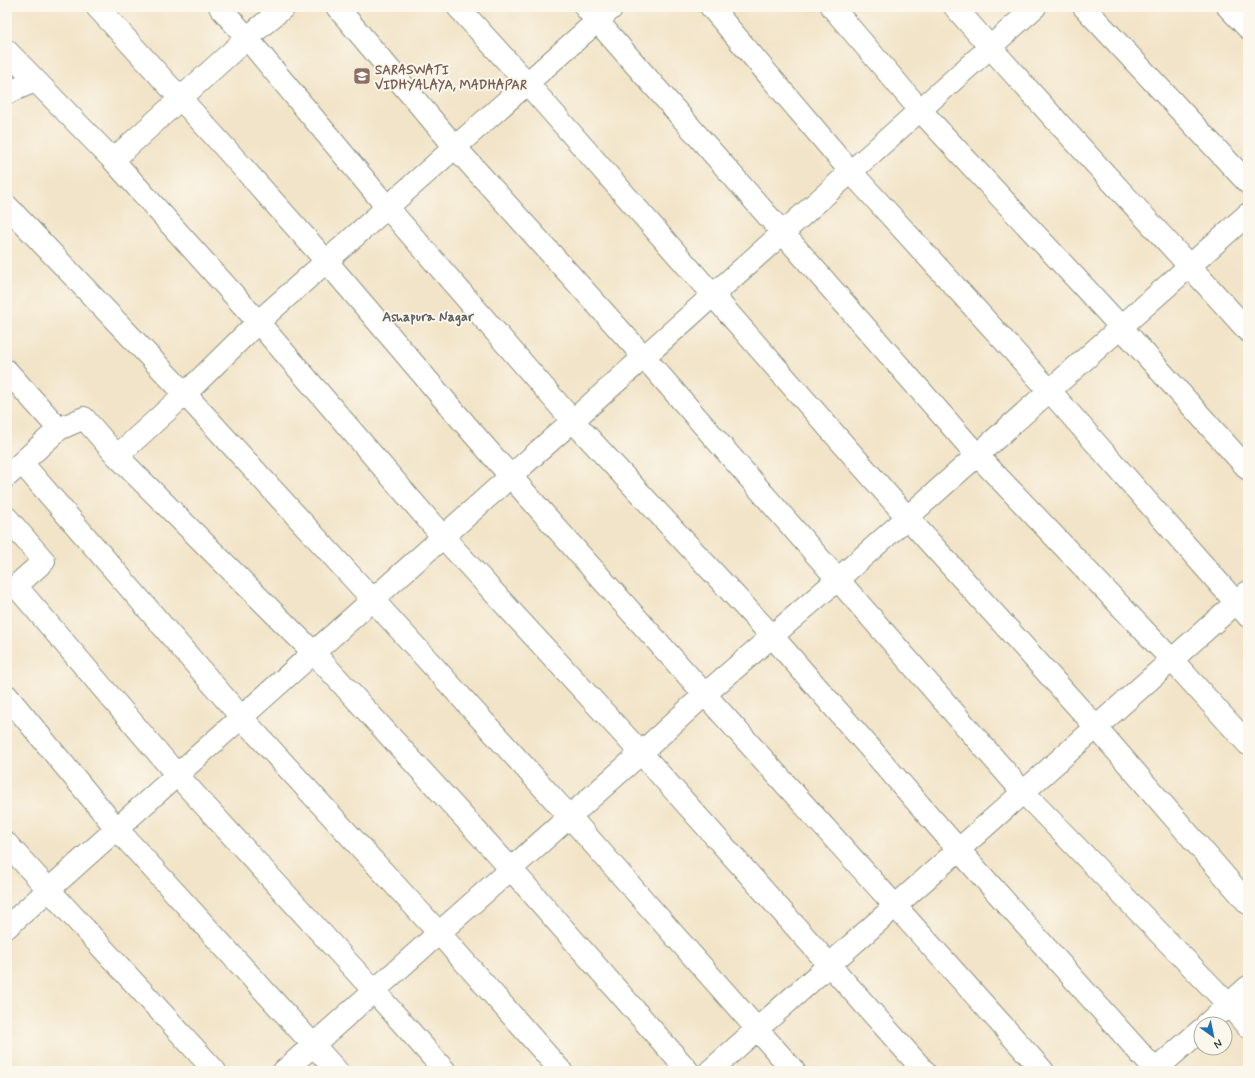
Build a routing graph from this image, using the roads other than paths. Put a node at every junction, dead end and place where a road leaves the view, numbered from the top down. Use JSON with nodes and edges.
{"nodes":[{"id":1,"x":97,"y":7,"type":"edge"},
{"id":2,"x":220,"y":7,"type":"edge"},
{"id":3,"x":284,"y":7,"type":"edge"},
{"id":4,"x":337,"y":7,"type":"edge"},
{"id":5,"x":458,"y":7,"type":"edge"},
{"id":6,"x":614,"y":7,"type":"edge"},
{"id":7,"x":711,"y":7,"type":"edge"},
{"id":8,"x":832,"y":7,"type":"edge"},
{"id":9,"x":955,"y":7,"type":"edge"},
{"id":10,"x":1035,"y":7,"type":"edge"},
{"id":11,"x":1084,"y":7,"type":"edge"},
{"id":12,"x":1228,"y":7,"type":"edge"},
{"id":13,"x":591,"y":14,"type":"edge"},
{"id":14,"x":1248,"y":28,"type":"edge"},
{"id":15,"x":248,"y":38,"type":"junction"},
{"id":16,"x":990,"y":48,"type":"junction"},
{"id":17,"x":7,"y":51,"type":"edge"},
{"id":18,"x":35,"y":80,"type":"junction"},
{"id":19,"x":527,"y":84,"type":"junction"},
{"id":20,"x":7,"y":93,"type":"edge"},
{"id":21,"x":181,"y":99,"type":"junction"},
{"id":22,"x":920,"y":110,"type":"junction"},
{"id":23,"x":455,"y":147,"type":"junction"},
{"id":24,"x":113,"y":160,"type":"junction"},
{"id":25,"x":851,"y":172,"type":"junction"},
{"id":26,"x":1248,"y":183,"type":"edge"},
{"id":27,"x":7,"y":206,"type":"edge"},
{"id":28,"x":387,"y":207,"type":"junction"},
{"id":29,"x":1248,"y":214,"type":"edge"},
{"id":30,"x":782,"y":233,"type":"junction"},
{"id":31,"x":326,"y":261,"type":"junction"},
{"id":32,"x":1190,"y":266,"type":"junction"},
{"id":33,"x":713,"y":296,"type":"junction"},
{"id":34,"x":258,"y":322,"type":"junction"},
{"id":35,"x":1121,"y":327,"type":"junction"},
{"id":36,"x":1248,"y":331,"type":"edge"},
{"id":37,"x":644,"y":357,"type":"junction"},
{"id":38,"x":7,"y":371,"type":"edge"},
{"id":39,"x":1050,"y":390,"type":"junction"},
{"id":40,"x":185,"y":394,"type":"junction"},
{"id":41,"x":573,"y":421,"type":"junction"},
{"id":42,"x":59,"y":429,"type":"junction"},
{"id":43,"x":977,"y":455,"type":"junction"},
{"id":44,"x":117,"y":456,"type":"junction"},
{"id":45,"x":1248,"y":469,"type":"edge"},
{"id":46,"x":14,"y":470,"type":"edge"},
{"id":47,"x":511,"y":477,"type":"junction"},
{"id":48,"x":907,"y":517,"type":"junction"},
{"id":49,"x":7,"y":518,"type":"edge"},
{"id":50,"x":443,"y":537,"type":"junction"},
{"id":51,"x":837,"y":580,"type":"junction"},
{"id":52,"x":373,"y":600,"type":"junction"},
{"id":53,"x":1244,"y":604,"type":"edge"},
{"id":54,"x":772,"y":636,"type":"junction"},
{"id":55,"x":314,"y":653,"type":"junction"},
{"id":56,"x":1172,"y":660,"type":"junction"},
{"id":57,"x":704,"y":695,"type":"junction"},
{"id":58,"x":7,"y":696,"type":"edge"},
{"id":59,"x":242,"y":718,"type":"junction"},
{"id":60,"x":1096,"y":727,"type":"junction"},
{"id":61,"x":1248,"y":744,"type":"edge"},
{"id":62,"x":641,"y":753,"type":"junction"},
{"id":63,"x":178,"y":775,"type":"junction"},
{"id":64,"x":1023,"y":792,"type":"junction"},
{"id":65,"x":570,"y":817,"type":"junction"},
{"id":66,"x":117,"y":829,"type":"junction"},
{"id":67,"x":7,"y":844,"type":"edge"},
{"id":68,"x":958,"y":849,"type":"junction"},
{"id":69,"x":511,"y":869,"type":"junction"},
{"id":70,"x":49,"y":889,"type":"junction"},
{"id":71,"x":1248,"y":903,"type":"edge"},
{"id":72,"x":896,"y":905,"type":"junction"},
{"id":73,"x":7,"y":927,"type":"edge"},
{"id":74,"x":439,"y":933,"type":"junction"},
{"id":75,"x":830,"y":964,"type":"junction"},
{"id":76,"x":1248,"y":988,"type":"edge"},
{"id":77,"x":374,"y":991,"type":"junction"},
{"id":78,"x":1229,"y":1005,"type":"junction"},
{"id":79,"x":1217,"y":1016,"type":"edge"},
{"id":80,"x":1248,"y":1027,"type":"edge"},
{"id":81,"x":757,"y":1029,"type":"junction"},
{"id":82,"x":1193,"y":1037,"type":"edge"},
{"id":83,"x":314,"y":1045,"type":"junction"},
{"id":84,"x":215,"y":1071,"type":"edge"},
{"id":85,"x":284,"y":1071,"type":"edge"},
{"id":86,"x":336,"y":1071,"type":"edge"},
{"id":87,"x":445,"y":1071,"type":"edge"},
{"id":88,"x":561,"y":1071,"type":"edge"},
{"id":89,"x":688,"y":1071,"type":"edge"},
{"id":90,"x":710,"y":1071,"type":"edge"},
{"id":91,"x":794,"y":1071,"type":"edge"},
{"id":92,"x":924,"y":1071,"type":"edge"},
{"id":93,"x":1043,"y":1071,"type":"edge"},
{"id":94,"x":1155,"y":1071,"type":"edge"}],
"edges":[{"from":1,"to":21,"type":"street"},
{"from":2,"to":15,"type":"street"},
{"from":3,"to":15,"type":"street"},
{"from":4,"to":23,"type":"street"},
{"from":5,"to":19,"type":"street"},
{"from":6,"to":13,"type":"street"},
{"from":7,"to":25,"type":"street"},
{"from":8,"to":22,"type":"street"},
{"from":9,"to":16,"type":"street"},
{"from":10,"to":16,"type":"street"},
{"from":11,"to":26,"type":"street"},
{"from":12,"to":14,"type":"street"},
{"from":13,"to":19,"type":"street"},
{"from":13,"to":30,"type":"street"},
{"from":15,"to":21,"type":"street"},
{"from":15,"to":28,"type":"street"},
{"from":16,"to":22,"type":"street"},
{"from":16,"to":32,"type":"street"},
{"from":17,"to":18,"type":"street"},
{"from":18,"to":20,"type":"street"},
{"from":18,"to":24,"type":"street"},
{"from":19,"to":23,"type":"street"},
{"from":19,"to":33,"type":"street"},
{"from":21,"to":24,"type":"street"},
{"from":21,"to":31,"type":"street"},
{"from":22,"to":25,"type":"street"},
{"from":22,"to":35,"type":"street"},
{"from":23,"to":28,"type":"street"},
{"from":23,"to":37,"type":"street"},
{"from":24,"to":34,"type":"street"},
{"from":25,"to":30,"type":"street"},
{"from":25,"to":39,"type":"street"},
{"from":27,"to":40,"type":"street"},
{"from":28,"to":31,"type":"street"},
{"from":28,"to":41,"type":"street"},
{"from":29,"to":32,"type":"street"},
{"from":30,"to":33,"type":"street"},
{"from":30,"to":43,"type":"street"},
{"from":31,"to":34,"type":"street"},
{"from":31,"to":47,"type":"street"},
{"from":32,"to":35,"type":"street"},
{"from":32,"to":36,"type":"street"},
{"from":33,"to":37,"type":"street"},
{"from":33,"to":48,"type":"street"},
{"from":34,"to":40,"type":"street"},
{"from":34,"to":50,"type":"street"},
{"from":35,"to":39,"type":"street"},
{"from":35,"to":45,"type":"street"},
{"from":37,"to":41,"type":"street"},
{"from":37,"to":51,"type":"street"},
{"from":38,"to":42,"type":"street"},
{"from":39,"to":43,"type":"street"},
{"from":39,"to":53,"type":"street"},
{"from":40,"to":44,"type":"street"},
{"from":40,"to":52,"type":"street"},
{"from":41,"to":47,"type":"street"},
{"from":41,"to":54,"type":"street"},
{"from":42,"to":44,"type":"street"},
{"from":42,"to":46,"type":"street"},
{"from":43,"to":48,"type":"street"},
{"from":43,"to":56,"type":"street"},
{"from":44,"to":55,"type":"street"},
{"from":46,"to":59,"type":"street"},
{"from":47,"to":50,"type":"street"},
{"from":47,"to":57,"type":"street"},
{"from":48,"to":51,"type":"street"},
{"from":48,"to":60,"type":"street"},
{"from":49,"to":63,"type":"street"},
{"from":50,"to":52,"type":"street"},
{"from":50,"to":62,"type":"street"},
{"from":51,"to":54,"type":"street"},
{"from":51,"to":64,"type":"street"},
{"from":52,"to":55,"type":"street"},
{"from":52,"to":65,"type":"street"},
{"from":53,"to":56,"type":"street"},
{"from":54,"to":57,"type":"street"},
{"from":54,"to":68,"type":"street"},
{"from":55,"to":59,"type":"street"},
{"from":55,"to":69,"type":"street"},
{"from":56,"to":60,"type":"street"},
{"from":56,"to":61,"type":"street"},
{"from":57,"to":62,"type":"street"},
{"from":57,"to":72,"type":"street"},
{"from":58,"to":66,"type":"street"},
{"from":59,"to":63,"type":"street"},
{"from":59,"to":74,"type":"street"},
{"from":60,"to":64,"type":"street"},
{"from":60,"to":71,"type":"street"},
{"from":62,"to":65,"type":"street"},
{"from":62,"to":75,"type":"street"},
{"from":63,"to":66,"type":"street"},
{"from":63,"to":77,"type":"street"},
{"from":64,"to":68,"type":"street"},
{"from":64,"to":78,"type":"street"},
{"from":65,"to":69,"type":"street"},
{"from":65,"to":81,"type":"street"},
{"from":66,"to":70,"type":"street"},
{"from":66,"to":83,"type":"street"},
{"from":67,"to":70,"type":"street"},
{"from":68,"to":72,"type":"street"},
{"from":68,"to":94,"type":"street"},
{"from":69,"to":74,"type":"street"},
{"from":69,"to":89,"type":"street"},
{"from":70,"to":73,"type":"street"},
{"from":70,"to":84,"type":"street"},
{"from":72,"to":75,"type":"street"},
{"from":72,"to":93,"type":"street"},
{"from":74,"to":77,"type":"street"},
{"from":74,"to":88,"type":"street"},
{"from":75,"to":81,"type":"street"},
{"from":75,"to":92,"type":"street"},
{"from":76,"to":78,"type":"street"},
{"from":77,"to":83,"type":"street"},
{"from":77,"to":87,"type":"street"},
{"from":78,"to":79,"type":"street"},
{"from":78,"to":80,"type":"street"},
{"from":81,"to":90,"type":"street"},
{"from":81,"to":91,"type":"street"},
{"from":82,"to":94,"type":"street"},
{"from":83,"to":85,"type":"street"},
{"from":83,"to":86,"type":"street"}]}
